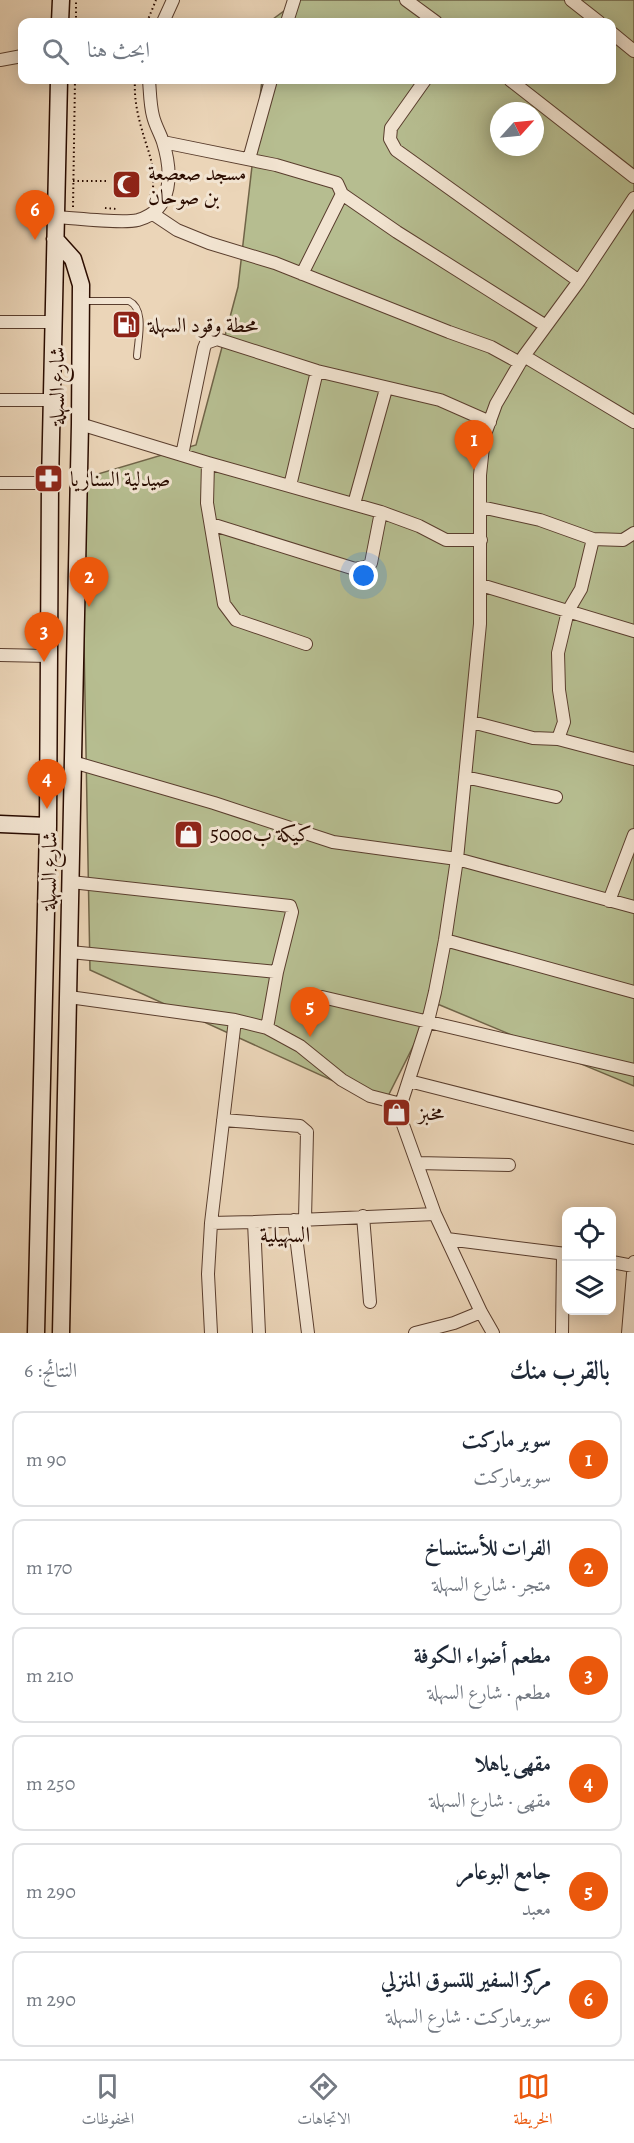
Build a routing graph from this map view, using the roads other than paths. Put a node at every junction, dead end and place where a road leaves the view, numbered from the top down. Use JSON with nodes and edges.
{"nodes":[{"id":1,"x":61,"y":0,"type":"edge"},
{"id":2,"x":173,"y":0,"type":"edge"},
{"id":3,"x":294,"y":0,"type":"edge"},
{"id":4,"x":406,"y":0,"type":"edge"},
{"id":5,"x":571,"y":0,"type":"edge"},
{"id":6,"x":60,"y":18,"type":"edge"},
{"id":7,"x":165,"y":18,"type":"edge"},
{"id":8,"x":288,"y":18,"type":"edge"},
{"id":9,"x":431,"y":18,"type":"edge"},
{"id":10,"x":594,"y":18,"type":"edge"},
{"id":11,"x":616,"y":36,"type":"edge"},
{"id":12,"x":634,"y":51,"type":"edge"},
{"id":13,"x":18,"y":57,"type":"edge"},
{"id":14,"x":0,"y":60,"type":"edge"},
{"id":15,"x":59,"y":84,"type":"edge"},
{"id":16,"x":149,"y":84,"type":"edge"},
{"id":17,"x":270,"y":84,"type":"edge"},
{"id":18,"x":422,"y":84,"type":"edge"},
{"id":19,"x":515,"y":84,"type":"edge"},
{"id":20,"x":163,"y":142,"type":"junction"},
{"id":21,"x":249,"y":159,"type":"junction"},
{"id":22,"x":634,"y":177,"type":"edge"},
{"id":23,"x":342,"y":194,"type":"junction"},
{"id":24,"x":634,"y":198,"type":"edge"},
{"id":25,"x":147,"y":210,"type":"junction"},
{"id":26,"x":55,"y":217,"type":"junction"},
{"id":27,"x":55,"y":239,"type":"junction"},
{"id":28,"x":302,"y":274,"type":"junction"},
{"id":29,"x":579,"y":281,"type":"junction"},
{"id":30,"x":80,"y":301,"type":"junction"},
{"id":31,"x":0,"y":322,"type":"edge"},
{"id":32,"x":55,"y":322,"type":"junction"},
{"id":33,"x":546,"y":326,"type":"junction"},
{"id":34,"x":137,"y":356,"type":"dead end"},
{"id":35,"x":522,"y":360,"type":"junction"},
{"id":36,"x":317,"y":370,"type":"junction"},
{"id":37,"x":386,"y":389,"type":"junction"},
{"id":38,"x":52,"y":399,"type":"junction"},
{"id":39,"x":0,"y":400,"type":"edge"},
{"id":40,"x":490,"y":422,"type":"junction"},
{"id":41,"x":634,"y":422,"type":"edge"},
{"id":42,"x":80,"y":424,"type":"junction"},
{"id":43,"x":182,"y":455,"type":"junction"},
{"id":44,"x":208,"y":463,"type":"junction"},
{"id":45,"x":0,"y":483,"type":"edge"},
{"id":46,"x":50,"y":483,"type":"junction"},
{"id":47,"x":290,"y":486,"type":"junction"},
{"id":48,"x":354,"y":504,"type":"junction"},
{"id":49,"x":481,"y":507,"type":"junction"},
{"id":50,"x":381,"y":512,"type":"junction"},
{"id":51,"x":211,"y":524,"type":"junction"},
{"id":52,"x":634,"y":533,"type":"edge"},
{"id":53,"x":592,"y":539,"type":"junction"},
{"id":54,"x":481,"y":540,"type":"junction"},
{"id":55,"x":481,"y":585,"type":"junction"},
{"id":56,"x":568,"y":611,"type":"junction"},
{"id":57,"x":633,"y":628,"type":"edge"},
{"id":58,"x":306,"y":644,"type":"dead end"},
{"id":59,"x":0,"y":655,"type":"edge"},
{"id":60,"x":48,"y":656,"type":"junction"},
{"id":61,"x":472,"y":722,"type":"junction"},
{"id":62,"x":558,"y":739,"type":"junction"},
{"id":63,"x":634,"y":759,"type":"edge"},
{"id":64,"x":73,"y":762,"type":"junction"},
{"id":65,"x":465,"y":777,"type":"junction"},
{"id":66,"x":556,"y":797,"type":"dead end"},
{"id":67,"x":0,"y":824,"type":"edge"},
{"id":68,"x":48,"y":826,"type":"junction"},
{"id":69,"x":634,"y":835,"type":"edge"},
{"id":70,"x":457,"y":859,"type":"junction"},
{"id":71,"x":71,"y":882,"type":"junction"},
{"id":72,"x":609,"y":901,"type":"junction"},
{"id":73,"x":634,"y":907,"type":"edge"},
{"id":74,"x":445,"y":940,"type":"junction"},
{"id":75,"x":70,"y":952,"type":"junction"},
{"id":76,"x":277,"y":972,"type":"junction"},
{"id":77,"x":634,"y":992,"type":"edge"},
{"id":78,"x":69,"y":997,"type":"junction"},
{"id":79,"x":322,"y":997,"type":"dead end"},
{"id":80,"x":235,"y":1020,"type":"junction"},
{"id":81,"x":428,"y":1021,"type":"junction"},
{"id":82,"x":267,"y":1028,"type":"junction"},
{"id":83,"x":634,"y":1070,"type":"edge"},
{"id":84,"x":409,"y":1081,"type":"junction"},
{"id":85,"x":401,"y":1104,"type":"junction"},
{"id":86,"x":223,"y":1120,"type":"junction"},
{"id":87,"x":634,"y":1138,"type":"edge"},
{"id":88,"x":417,"y":1163,"type":"junction"},
{"id":89,"x":509,"y":1165,"type":"dead end"},
{"id":90,"x":435,"y":1214,"type":"junction"},
{"id":91,"x":363,"y":1216,"type":"junction"},
{"id":92,"x":300,"y":1220,"type":"junction"},
{"id":93,"x":211,"y":1222,"type":"junction"},
{"id":94,"x":254,"y":1222,"type":"junction"},
{"id":95,"x":447,"y":1239,"type":"junction"},
{"id":96,"x":562,"y":1254,"type":"edge"},
{"id":97,"x":565,"y":1261,"type":"edge"},
{"id":98,"x":616,"y":1262,"type":"edge"},
{"id":99,"x":634,"y":1264,"type":"edge"},
{"id":100,"x":37,"y":1294,"type":"junction"},
{"id":101,"x":62,"y":1295,"type":"junction"},
{"id":102,"x":370,"y":1302,"type":"dead end"},
{"id":103,"x":480,"y":1312,"type":"junction"},
{"id":104,"x":36,"y":1333,"type":"edge"},
{"id":105,"x":61,"y":1333,"type":"edge"},
{"id":106,"x":211,"y":1333,"type":"edge"},
{"id":107,"x":259,"y":1333,"type":"edge"},
{"id":108,"x":308,"y":1333,"type":"edge"},
{"id":109,"x":415,"y":1333,"type":"edge"},
{"id":110,"x":493,"y":1333,"type":"edge"},
{"id":111,"x":562,"y":1333,"type":"edge"},
{"id":112,"x":628,"y":1333,"type":"edge"}],
"edges":[{"from":1,"to":6,"type":"main road"},
{"from":2,"to":7,"type":"street"},
{"from":3,"to":8,"type":"street"},
{"from":4,"to":9,"type":"street"},
{"from":5,"to":10,"type":"street"},
{"from":11,"to":12,"type":"street"},
{"from":13,"to":14,"type":"street"},
{"from":15,"to":26,"type":"main road","name":"شارع السهلة"},
{"from":16,"to":20,"type":"street"},
{"from":17,"to":21,"type":"street"},
{"from":18,"to":29,"type":"street"},
{"from":19,"to":22,"type":"street"},
{"from":20,"to":21,"type":"street"},
{"from":20,"to":25,"type":"street"},
{"from":21,"to":23,"type":"street"},
{"from":23,"to":28,"type":"street"},
{"from":23,"to":33,"type":"street"},
{"from":24,"to":29,"type":"street"},
{"from":25,"to":26,"type":"street"},
{"from":25,"to":28,"type":"street"},
{"from":26,"to":27,"type":"main road","name":"شارع السهلة"},
{"from":27,"to":30,"type":"main road","name":"شارع السهلة"},
{"from":27,"to":32,"type":"main road","name":"شارع السهلة"},
{"from":28,"to":35,"type":"street"},
{"from":29,"to":33,"type":"street"},
{"from":30,"to":34,"type":"lane"},
{"from":30,"to":42,"type":"main road","name":"شارع السهلة"},
{"from":31,"to":32,"type":"street"},
{"from":32,"to":38,"type":"main road","name":"شارع السهلة"},
{"from":33,"to":35,"type":"street"},
{"from":35,"to":40,"type":"street"},
{"from":35,"to":41,"type":"street"},
{"from":36,"to":37,"type":"street"},
{"from":36,"to":43,"type":"street"},
{"from":36,"to":47,"type":"street"},
{"from":37,"to":40,"type":"street"},
{"from":37,"to":48,"type":"street"},
{"from":38,"to":39,"type":"street"},
{"from":38,"to":46,"type":"main road","name":"شارع السهلة"},
{"from":40,"to":49,"type":"street"},
{"from":42,"to":43,"type":"street"},
{"from":42,"to":64,"type":"main road","name":"شارع السهلة"},
{"from":43,"to":44,"type":"street"},
{"from":44,"to":47,"type":"street"},
{"from":44,"to":51,"type":"street"},
{"from":45,"to":46,"type":"street"},
{"from":46,"to":60,"type":"main road","name":"شارع السهلة"},
{"from":47,"to":48,"type":"street"},
{"from":48,"to":50,"type":"street"},
{"from":49,"to":53,"type":"street"},
{"from":49,"to":54,"type":"street"},
{"from":50,"to":51,"type":"street"},
{"from":50,"to":54,"type":"street"},
{"from":51,"to":58,"type":"street"},
{"from":52,"to":53,"type":"street"},
{"from":53,"to":56,"type":"street"},
{"from":54,"to":55,"type":"street"},
{"from":55,"to":56,"type":"street"},
{"from":55,"to":61,"type":"street"},
{"from":56,"to":57,"type":"street"},
{"from":56,"to":62,"type":"street"},
{"from":59,"to":60,"type":"street"},
{"from":60,"to":68,"type":"main road","name":"شارع السهلة"},
{"from":61,"to":62,"type":"street"},
{"from":61,"to":65,"type":"street"},
{"from":62,"to":63,"type":"street"},
{"from":64,"to":70,"type":"street"},
{"from":64,"to":71,"type":"main road","name":"شارع السهلة"},
{"from":65,"to":66,"type":"street"},
{"from":65,"to":70,"type":"street"},
{"from":67,"to":68,"type":"main road"},
{"from":68,"to":100,"type":"main road","name":"شارع السهلة"},
{"from":69,"to":72,"type":"street"},
{"from":70,"to":72,"type":"street"},
{"from":70,"to":74,"type":"street"},
{"from":71,"to":75,"type":"main road","name":"شارع السهلة"},
{"from":71,"to":76,"type":"street"},
{"from":72,"to":73,"type":"street"},
{"from":74,"to":77,"type":"street"},
{"from":74,"to":81,"type":"street"},
{"from":75,"to":76,"type":"street"},
{"from":75,"to":78,"type":"main road","name":"شارع السهلة"},
{"from":76,"to":82,"type":"street"},
{"from":78,"to":80,"type":"street"},
{"from":78,"to":101,"type":"main road","name":"شارع السهلة"},
{"from":79,"to":81,"type":"street"},
{"from":80,"to":82,"type":"street"},
{"from":80,"to":86,"type":"street"},
{"from":81,"to":83,"type":"street"},
{"from":81,"to":84,"type":"street"},
{"from":82,"to":85,"type":"street"},
{"from":84,"to":85,"type":"street"},
{"from":84,"to":87,"type":"street"},
{"from":85,"to":88,"type":"street"},
{"from":86,"to":92,"type":"street"},
{"from":86,"to":93,"type":"street"},
{"from":88,"to":89,"type":"street"},
{"from":88,"to":90,"type":"street"},
{"from":90,"to":91,"type":"street"},
{"from":90,"to":95,"type":"street"},
{"from":91,"to":92,"type":"street"},
{"from":91,"to":102,"type":"street"},
{"from":92,"to":94,"type":"street"},
{"from":92,"to":108,"type":"street"},
{"from":93,"to":94,"type":"street"},
{"from":93,"to":106,"type":"street"},
{"from":94,"to":107,"type":"street"},
{"from":95,"to":96,"type":"street"},
{"from":95,"to":103,"type":"street"},
{"from":97,"to":111,"type":"street"},
{"from":98,"to":99,"type":"street"},
{"from":99,"to":112,"type":"street"},
{"from":100,"to":101,"type":"main road"},
{"from":100,"to":104,"type":"main road","name":"شارع السهلة"},
{"from":101,"to":105,"type":"main road","name":"شارع السهلة"},
{"from":103,"to":109,"type":"street"},
{"from":103,"to":110,"type":"street"}]}
